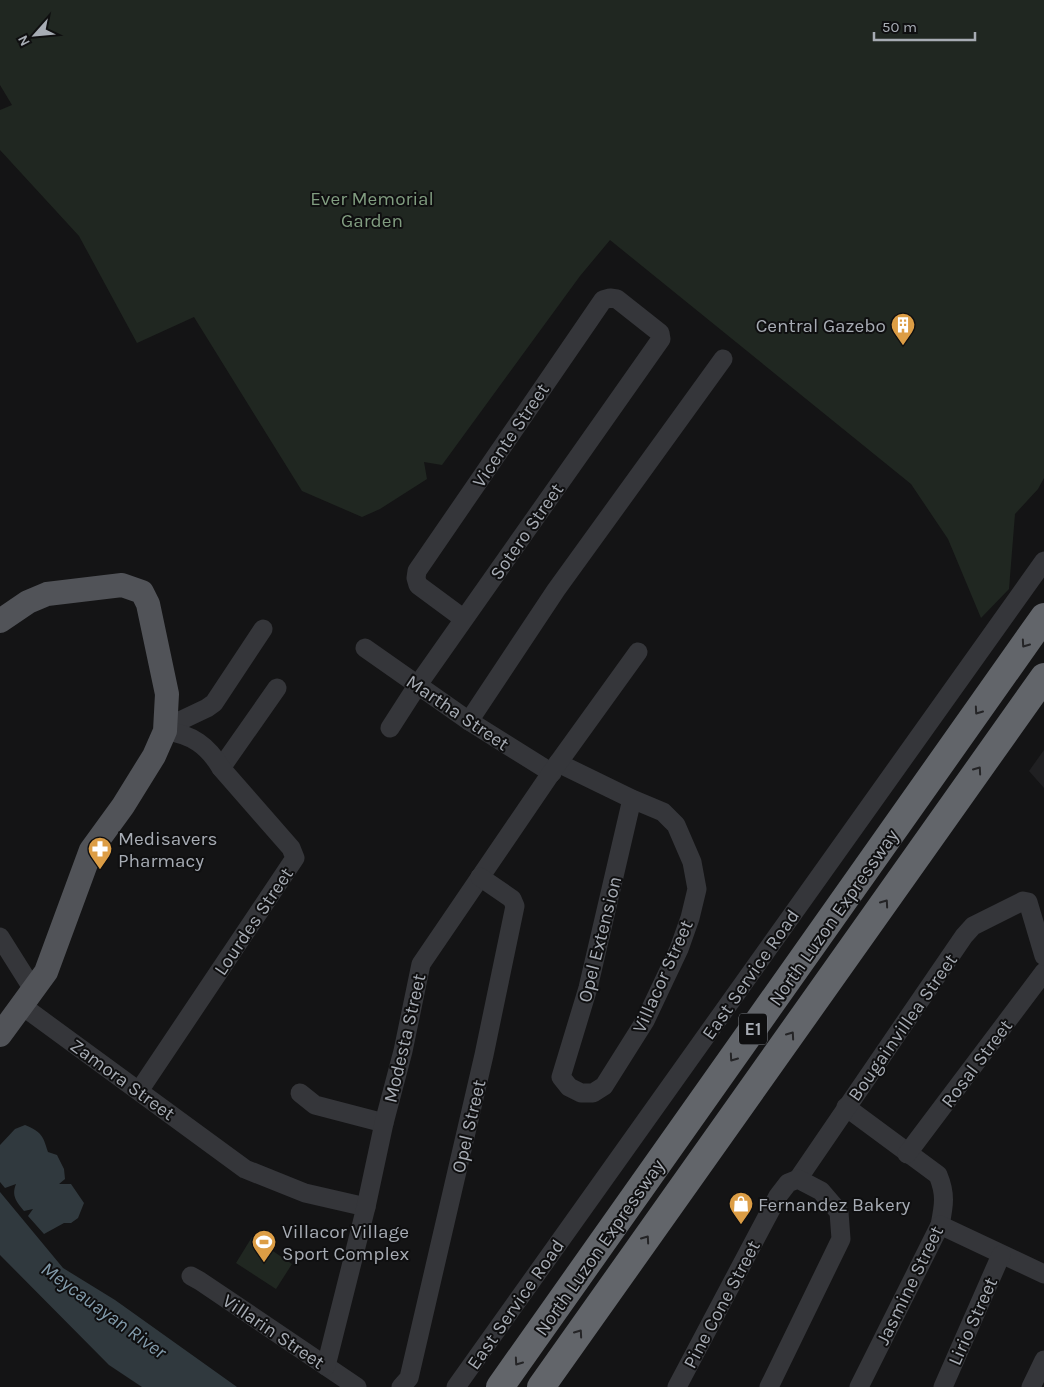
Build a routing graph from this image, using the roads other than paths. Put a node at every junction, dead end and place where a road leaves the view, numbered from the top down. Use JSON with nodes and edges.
{"nodes":[{"id":1,"x":662,"y":336,"type":"joint"},
{"id":2,"x":723,"y":359,"type":"dead end"},
{"id":3,"x":1044,"y":561,"type":"edge"},
{"id":4,"x":1044,"y":617,"type":"edge"},
{"id":5,"x":464,"y":619,"type":"junction"},
{"id":6,"x":0,"y":621,"type":"edge"},
{"id":7,"x":263,"y":629,"type":"dead end"},
{"id":8,"x":365,"y":648,"type":"dead end"},
{"id":9,"x":638,"y":652,"type":"dead end"},
{"id":10,"x":1044,"y":677,"type":"edge"},
{"id":11,"x":417,"y":686,"type":"junction"},
{"id":12,"x":277,"y":688,"type":"dead end"},
{"id":13,"x":469,"y":721,"type":"junction"},
{"id":14,"x":390,"y":728,"type":"dead end"},
{"id":15,"x":166,"y":729,"type":"junction"},
{"id":16,"x":221,"y":768,"type":"junction"},
{"id":17,"x":555,"y":768,"type":"junction"},
{"id":18,"x":632,"y":799,"type":"junction"},
{"id":19,"x":480,"y":877,"type":"junction"},
{"id":20,"x":0,"y":937,"type":"edge"},
{"id":21,"x":1044,"y":956,"type":"edge"},
{"id":22,"x":1044,"y":972,"type":"edge"},
{"id":23,"x":28,"y":998,"type":"junction"},
{"id":24,"x":0,"y":1035,"type":"edge"},
{"id":25,"x":561,"y":1077,"type":"joint"},
{"id":26,"x":139,"y":1090,"type":"junction"},
{"id":27,"x":300,"y":1093,"type":"dead end"},
{"id":28,"x":846,"y":1107,"type":"junction"},
{"id":29,"x":384,"y":1123,"type":"junction"},
{"id":30,"x":908,"y":1154,"type":"junction"},
{"id":31,"x":798,"y":1179,"type":"junction"},
{"id":32,"x":366,"y":1207,"type":"junction"},
{"id":33,"x":940,"y":1225,"type":"junction"},
{"id":34,"x":1001,"y":1255,"type":"junction"},
{"id":35,"x":1044,"y":1274,"type":"edge"},
{"id":36,"x":191,"y":1276,"type":"dead end"},
{"id":37,"x":1044,"y":1360,"type":"edge"},
{"id":38,"x":326,"y":1366,"type":"junction"},
{"id":39,"x":356,"y":1387,"type":"edge"},
{"id":40,"x":402,"y":1387,"type":"edge"},
{"id":41,"x":456,"y":1387,"type":"edge"},
{"id":42,"x":500,"y":1387,"type":"edge"},
{"id":43,"x":541,"y":1387,"type":"edge"},
{"id":44,"x":677,"y":1387,"type":"edge"},
{"id":45,"x":769,"y":1387,"type":"edge"},
{"id":46,"x":859,"y":1387,"type":"edge"},
{"id":47,"x":942,"y":1387,"type":"edge"},
{"id":48,"x":1031,"y":1387,"type":"edge"}],
"edges":[{"from":1,"to":5,"type":"street","name":"Sotero Street"},
{"from":1,"to":5,"type":"street","name":"Vicente Street"},
{"from":2,"to":13,"type":"street"},
{"from":3,"to":41,"type":"street","name":"East Service Road"},
{"from":4,"to":42,"type":"highway","name":"North Luzon Expressway","number":"E1","one_way":true},
{"from":5,"to":11,"type":"street","name":"Sotero Street"},
{"from":6,"to":15,"type":"main road"},
{"from":7,"to":15,"type":"street"},
{"from":8,"to":11,"type":"street","name":"Martha Street"},
{"from":9,"to":17,"type":"street","name":"Modesta Street"},
{"from":43,"to":10,"type":"highway","name":"North Luzon Expressway","number":"E1","one_way":true},
{"from":11,"to":13,"type":"street","name":"Martha Street"},
{"from":11,"to":14,"type":"street","name":"Sotero Street"},
{"from":12,"to":16,"type":"street"},
{"from":13,"to":17,"type":"street","name":"Martha Street"},
{"from":15,"to":16,"type":"street","name":"Lourdes Street"},
{"from":15,"to":23,"type":"main road"},
{"from":16,"to":26,"type":"street","name":"Lourdes Street"},
{"from":17,"to":18,"type":"street","name":"Villacor Street"},
{"from":17,"to":19,"type":"street","name":"Modesta Street"},
{"from":18,"to":25,"type":"street","name":"Opel Extension"},
{"from":18,"to":25,"type":"street","name":"Villacor Street"},
{"from":19,"to":29,"type":"street","name":"Modesta Street"},
{"from":19,"to":40,"type":"street","name":"Opel Street"},
{"from":20,"to":23,"type":"street"},
{"from":21,"to":28,"type":"street","name":"Bougainvillea Street"},
{"from":22,"to":30,"type":"street","name":"Rosal Street"},
{"from":23,"to":24,"type":"main road"},
{"from":23,"to":26,"type":"street","name":"Zamora Street"},
{"from":26,"to":32,"type":"street","name":"Zamora Street"},
{"from":27,"to":29,"type":"street"},
{"from":28,"to":30,"type":"street","name":"Jasmine Street"},
{"from":28,"to":31,"type":"street","name":"Bougainvillea Street"},
{"from":29,"to":32,"type":"street","name":"Modesta Street"},
{"from":30,"to":33,"type":"street","name":"Jasmine Street"},
{"from":31,"to":44,"type":"street","name":"Pine Cone Street"},
{"from":31,"to":45,"type":"street"},
{"from":32,"to":38,"type":"street","name":"Modesta Street"},
{"from":33,"to":34,"type":"street"},
{"from":33,"to":46,"type":"street","name":"Jasmine Street"},
{"from":34,"to":35,"type":"street"},
{"from":34,"to":47,"type":"street","name":"Lirio Street"},
{"from":36,"to":38,"type":"street","name":"Villarin Street"},
{"from":37,"to":48,"type":"street"},
{"from":38,"to":39,"type":"street","name":"Villarin Street"}]}
